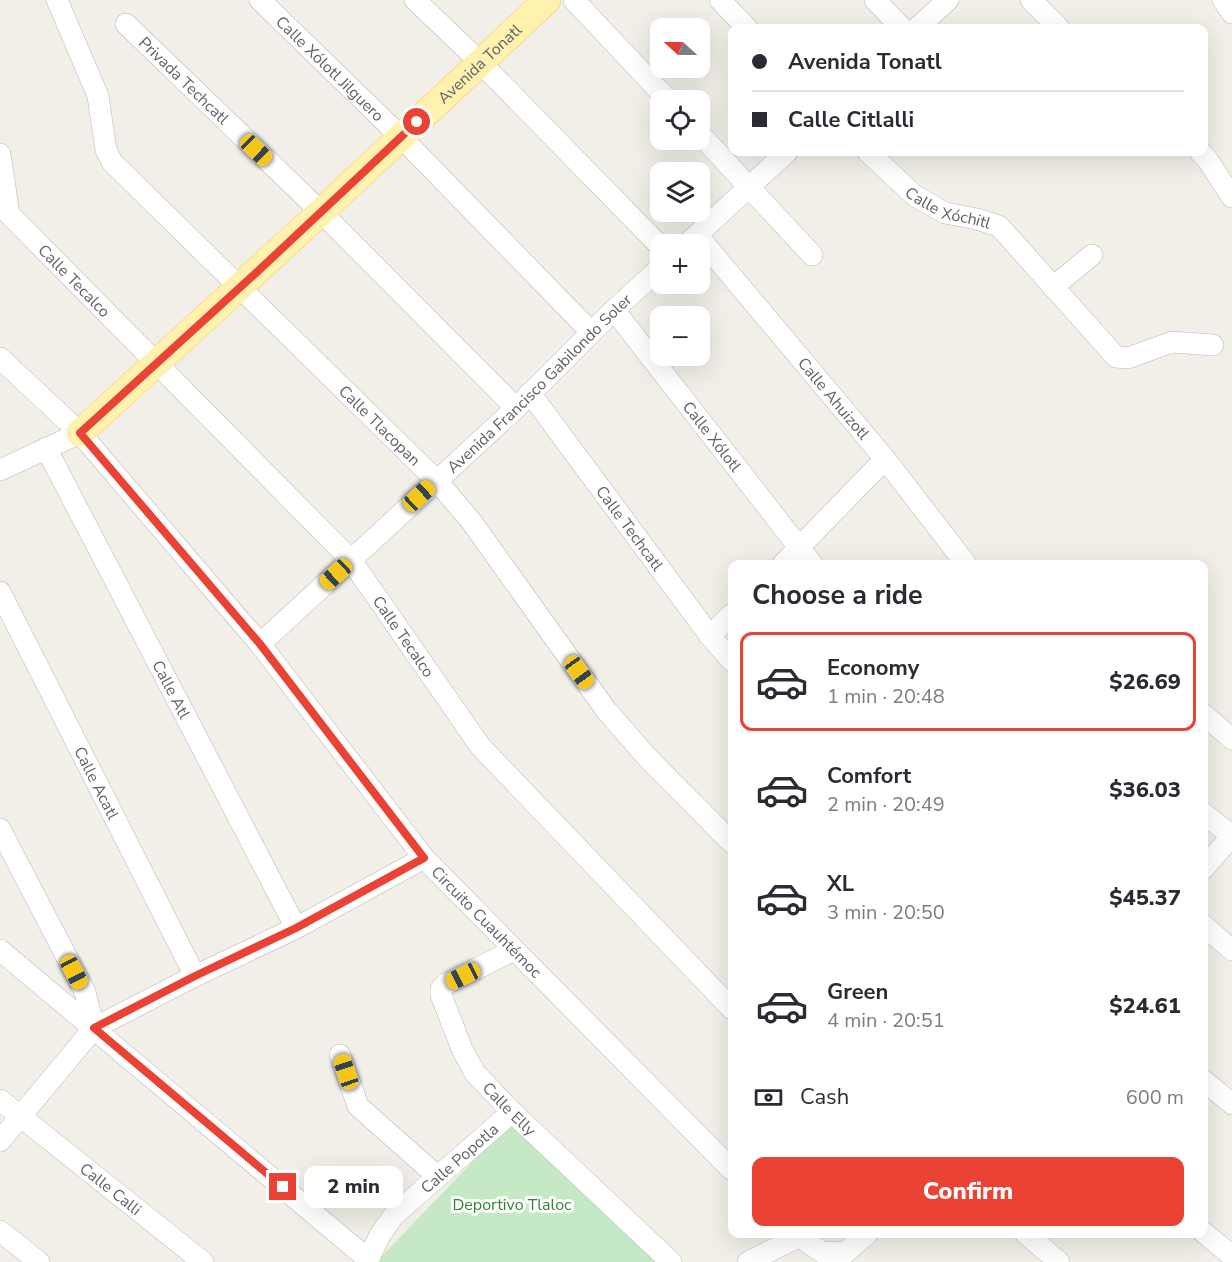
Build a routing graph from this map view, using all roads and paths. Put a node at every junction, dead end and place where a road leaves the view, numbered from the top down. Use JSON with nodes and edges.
{"nodes":[{"id":1,"x":57,"y":0,"type":"edge"},
{"id":2,"x":260,"y":0,"type":"edge"},
{"id":3,"x":415,"y":0,"type":"edge"},
{"id":4,"x":547,"y":0,"type":"edge"},
{"id":5,"x":574,"y":0,"type":"edge"},
{"id":6,"x":720,"y":0,"type":"edge"},
{"id":7,"x":875,"y":0,"type":"edge"},
{"id":8,"x":948,"y":0,"type":"edge"},
{"id":9,"x":1031,"y":0,"type":"edge"},
{"id":10,"x":1223,"y":0,"type":"edge"},
{"id":11,"x":1232,"y":13,"type":"edge"},
{"id":12,"x":126,"y":24,"type":"dead end"},
{"id":13,"x":743,"y":24,"type":"edge"},
{"id":14,"x":898,"y":24,"type":"edge"},
{"id":15,"x":921,"y":24,"type":"edge"},
{"id":16,"x":1055,"y":24,"type":"edge"},
{"id":17,"x":480,"y":62,"type":"junction"},
{"id":18,"x":659,"y":90,"type":"edge"},
{"id":19,"x":401,"y":137,"type":"junction"},
{"id":20,"x":710,"y":145,"type":"edge"},
{"id":21,"x":0,"y":154,"type":"edge"},
{"id":22,"x":783,"y":156,"type":"edge"},
{"id":23,"x":872,"y":156,"type":"edge"},
{"id":24,"x":1204,"y":156,"type":"edge"},
{"id":25,"x":749,"y":187,"type":"junction"},
{"id":26,"x":1232,"y":197,"type":"edge"},
{"id":27,"x":321,"y":213,"type":"junction"},
{"id":28,"x":698,"y":234,"type":"edge"},
{"id":29,"x":650,"y":236,"type":"edge"},
{"id":30,"x":812,"y":255,"type":"dead end"},
{"id":31,"x":1092,"y":255,"type":"dead end"},
{"id":32,"x":710,"y":260,"type":"edge"},
{"id":33,"x":650,"y":277,"type":"edge"},
{"id":34,"x":240,"y":287,"type":"junction"},
{"id":35,"x":1053,"y":287,"type":"junction"},
{"id":36,"x":614,"y":310,"type":"junction"},
{"id":37,"x":591,"y":332,"type":"junction"},
{"id":38,"x":1213,"y":345,"type":"dead end"},
{"id":39,"x":0,"y":358,"type":"edge"},
{"id":40,"x":156,"y":363,"type":"junction"},
{"id":41,"x":523,"y":401,"type":"junction"},
{"id":42,"x":80,"y":433,"type":"junction"},
{"id":43,"x":46,"y":448,"type":"junction"},
{"id":44,"x":885,"y":459,"type":"junction"},
{"id":45,"x":0,"y":470,"type":"edge"},
{"id":46,"x":436,"y":480,"type":"junction"},
{"id":47,"x":806,"y":556,"type":"edge"},
{"id":48,"x":351,"y":560,"type":"junction"},
{"id":49,"x":963,"y":560,"type":"edge"},
{"id":50,"x":0,"y":592,"type":"edge"},
{"id":51,"x":728,"y":618,"type":"edge"},
{"id":52,"x":710,"y":636,"type":"junction"},
{"id":53,"x":260,"y":644,"type":"junction"},
{"id":54,"x":728,"y":656,"type":"edge"},
{"id":55,"x":1208,"y":718,"type":"edge"},
{"id":56,"x":1232,"y":739,"type":"edge"},
{"id":57,"x":1208,"y":817,"type":"edge"},
{"id":58,"x":0,"y":829,"type":"edge"},
{"id":59,"x":1232,"y":836,"type":"edge"},
{"id":60,"x":728,"y":839,"type":"edge"},
{"id":61,"x":424,"y":858,"type":"junction"},
{"id":62,"x":1208,"y":863,"type":"edge"},
{"id":63,"x":296,"y":928,"type":"junction"},
{"id":64,"x":1208,"y":929,"type":"edge"},
{"id":65,"x":0,"y":950,"type":"edge"},
{"id":66,"x":514,"y":950,"type":"junction"},
{"id":67,"x":1232,"y":950,"type":"edge"},
{"id":68,"x":195,"y":976,"type":"junction"},
{"id":69,"x":728,"y":1005,"type":"edge"},
{"id":70,"x":94,"y":1028,"type":"junction"},
{"id":71,"x":340,"y":1054,"type":"dead end"},
{"id":72,"x":1208,"y":1084,"type":"edge"},
{"id":73,"x":0,"y":1100,"type":"edge"},
{"id":74,"x":1232,"y":1104,"type":"edge"},
{"id":75,"x":512,"y":1112,"type":"junction"},
{"id":76,"x":19,"y":1116,"type":"junction"},
{"id":77,"x":0,"y":1141,"type":"edge"},
{"id":78,"x":728,"y":1166,"type":"edge"},
{"id":79,"x":438,"y":1177,"type":"junction"},
{"id":80,"x":0,"y":1231,"type":"edge"},
{"id":81,"x":1208,"y":1236,"type":"edge"},
{"id":82,"x":791,"y":1238,"type":"edge"},
{"id":83,"x":801,"y":1238,"type":"edge"},
{"id":84,"x":862,"y":1238,"type":"edge"},
{"id":85,"x":1031,"y":1238,"type":"edge"},
{"id":86,"x":1232,"y":1256,"type":"edge"},
{"id":87,"x":368,"y":1261,"type":"edge"},
{"id":88,"x":39,"y":1262,"type":"edge"},
{"id":89,"x":203,"y":1262,"type":"edge"},
{"id":90,"x":671,"y":1262,"type":"edge"},
{"id":91,"x":748,"y":1262,"type":"edge"},
{"id":92,"x":1059,"y":1262,"type":"edge"}],
"edges":[{"from":1,"to":34,"type":"street","name":"Calle Tlacopan"},
{"from":2,"to":19,"type":"street","name":"Calle Xólotl Jilguero"},
{"from":3,"to":17,"type":"street"},
{"from":4,"to":17,"type":"main road","name":"Avenida Tonatl"},
{"from":5,"to":18,"type":"street"},
{"from":6,"to":13,"type":"street"},
{"from":7,"to":14,"type":"street"},
{"from":8,"to":15,"type":"street"},
{"from":9,"to":16,"type":"street"},
{"from":10,"to":11,"type":"street"},
{"from":12,"to":27,"type":"street","name":"Privada Techcatl"},
{"from":17,"to":19,"type":"main road","name":"Avenida Tonatl"},
{"from":17,"to":29,"type":"street"},
{"from":19,"to":27,"type":"main road","name":"Avenida Tonatl"},
{"from":19,"to":37,"type":"street"},
{"from":20,"to":25,"type":"street"},
{"from":21,"to":40,"type":"street","name":"Calle Tecalco"},
{"from":22,"to":25,"type":"street"},
{"from":23,"to":35,"type":"street","name":"Calle Xóchitl"},
{"from":24,"to":26,"type":"street"},
{"from":25,"to":28,"type":"street"},
{"from":25,"to":30,"type":"street"},
{"from":27,"to":34,"type":"main road","name":"Avenida Tonatl"},
{"from":27,"to":41,"type":"street","name":"Calle Techcatl"},
{"from":31,"to":35,"type":"street"},
{"from":32,"to":44,"type":"street","name":"Calle Ahuizotl"},
{"from":33,"to":36,"type":"street","name":"Avenida Francisco Gabilondo Soler"},
{"from":34,"to":40,"type":"main road","name":"Avenida Tonatl"},
{"from":34,"to":46,"type":"street","name":"Calle Tlacopan"},
{"from":35,"to":38,"type":"street","name":"Calle Xóchitl"},
{"from":36,"to":37,"type":"street","name":"Avenida Francisco Gabilondo Soler"},
{"from":36,"to":47,"type":"street","name":"Calle Xólotl"},
{"from":37,"to":41,"type":"street","name":"Avenida Francisco Gabilondo Soler"},
{"from":39,"to":42,"type":"street","name":"Circuito Cuauhtémoc"},
{"from":40,"to":42,"type":"main road","name":"Avenida Tonatl"},
{"from":40,"to":48,"type":"street","name":"Calle Tecalco"},
{"from":41,"to":46,"type":"street","name":"Avenida Francisco Gabilondo Soler"},
{"from":41,"to":52,"type":"street","name":"Calle Techcatl"},
{"from":42,"to":43,"type":"street","name":"Avenida Tonatl"},
{"from":42,"to":53,"type":"street","name":"Circuito Cuauhtémoc"},
{"from":43,"to":45,"type":"street","name":"Avenida Tonatl"},
{"from":43,"to":63,"type":"street","name":"Calle Atl"},
{"from":44,"to":47,"type":"street"},
{"from":44,"to":49,"type":"street","name":"Calle Ahuizotl"},
{"from":46,"to":48,"type":"street","name":"Avenida Francisco Gabilondo Soler"},
{"from":46,"to":60,"type":"street","name":"Calle Tlacopan"},
{"from":48,"to":53,"type":"street","name":"Avenida Francisco Gabilondo Soler"},
{"from":48,"to":69,"type":"street","name":"Calle Tecalco"},
{"from":50,"to":68,"type":"street","name":"Calle Acatl"},
{"from":51,"to":52,"type":"street"},
{"from":52,"to":54,"type":"street","name":"Calle Techcatl"},
{"from":53,"to":61,"type":"street","name":"Circuito Cuauhtémoc"},
{"from":55,"to":56,"type":"street"},
{"from":57,"to":59,"type":"street"},
{"from":58,"to":70,"type":"street"},
{"from":59,"to":62,"type":"street"},
{"from":61,"to":63,"type":"street"},
{"from":61,"to":66,"type":"street","name":"Circuito Cuauhtémoc"},
{"from":63,"to":68,"type":"street"},
{"from":64,"to":67,"type":"street"},
{"from":65,"to":70,"type":"street"},
{"from":66,"to":75,"type":"street","name":"Calle Elly"},
{"from":66,"to":78,"type":"street","name":"Circuito Cuauhtémoc"},
{"from":68,"to":70,"type":"street"},
{"from":70,"to":76,"type":"street"},
{"from":70,"to":87,"type":"street"},
{"from":71,"to":79,"type":"street"},
{"from":72,"to":74,"type":"street"},
{"from":73,"to":76,"type":"street","name":"Calle Calli"},
{"from":75,"to":79,"type":"street","name":"Calle Popotla"},
{"from":75,"to":90,"type":"street","name":"Calle Elly"},
{"from":76,"to":77,"type":"street"},
{"from":76,"to":89,"type":"street","name":"Calle Calli"},
{"from":79,"to":87,"type":"street","name":"Calle Popotla"},
{"from":80,"to":88,"type":"street"},
{"from":81,"to":86,"type":"street"},
{"from":82,"to":91,"type":"street"},
{"from":83,"to":84,"type":"street"},
{"from":85,"to":92,"type":"street"}]}
